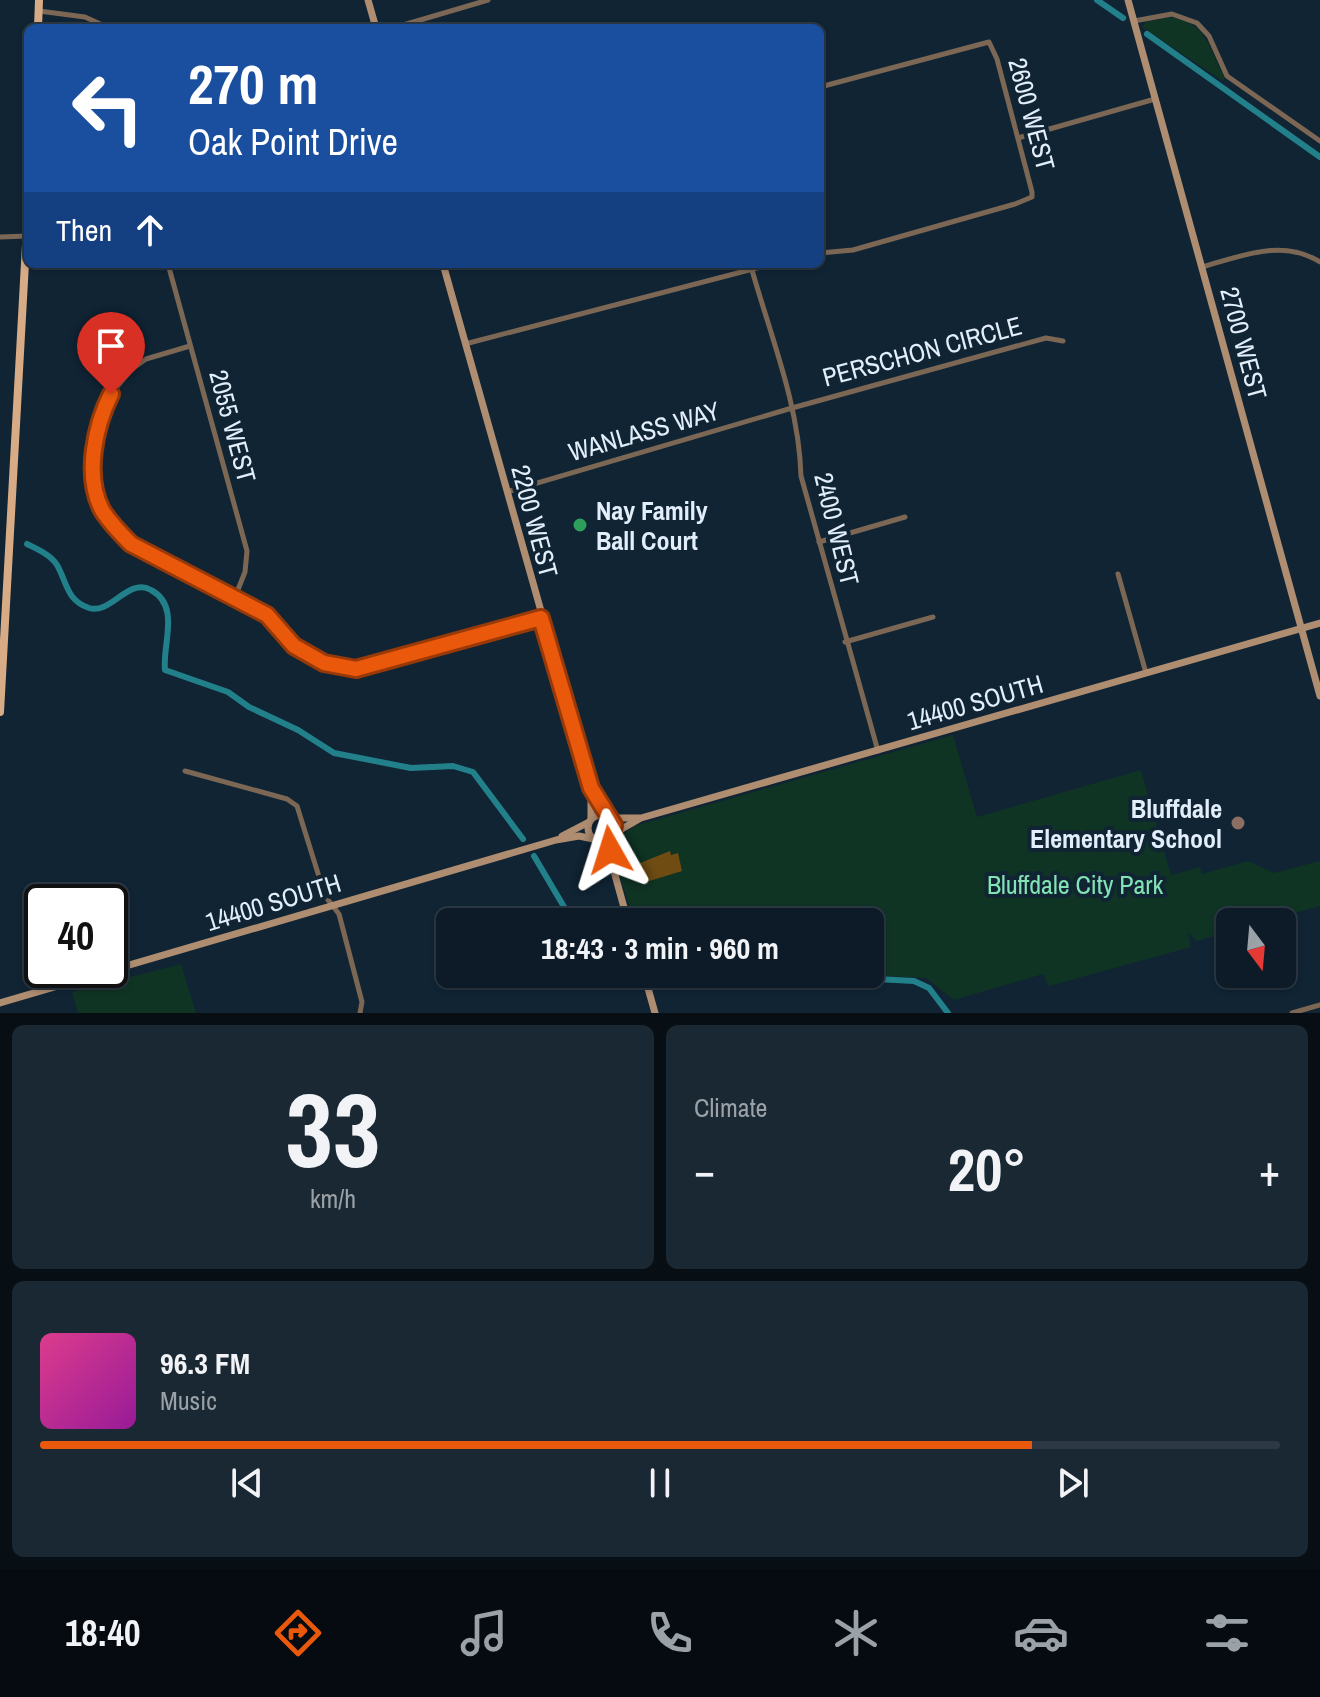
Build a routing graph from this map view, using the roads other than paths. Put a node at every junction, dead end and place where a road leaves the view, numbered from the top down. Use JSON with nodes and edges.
{"nodes":[{"id":1,"x":39,"y":0,"type":"edge"},
{"id":2,"x":368,"y":0,"type":"edge"},
{"id":3,"x":488,"y":0,"type":"edge"},
{"id":4,"x":1128,"y":0,"type":"edge"},
{"id":5,"x":39,"y":11,"type":"junction"},
{"id":6,"x":1134,"y":21,"type":"junction"},
{"id":7,"x":38,"y":24,"type":"edge"},
{"id":8,"x":100,"y":24,"type":"edge"},
{"id":9,"x":375,"y":24,"type":"edge"},
{"id":10,"x":407,"y":24,"type":"edge"},
{"id":11,"x":824,"y":86,"type":"edge"},
{"id":12,"x":1155,"y":99,"type":"junction"},
{"id":13,"x":1018,"y":138,"type":"junction"},
{"id":14,"x":1320,"y":141,"type":"edge"},
{"id":15,"x":24,"y":236,"type":"edge"},
{"id":16,"x":0,"y":237,"type":"edge"},
{"id":17,"x":824,"y":253,"type":"edge"},
{"id":18,"x":1320,"y":262,"type":"edge"},
{"id":19,"x":1202,"y":267,"type":"junction"},
{"id":20,"x":25,"y":268,"type":"edge"},
{"id":21,"x":169,"y":268,"type":"edge"},
{"id":22,"x":444,"y":268,"type":"edge"},
{"id":23,"x":759,"y":268,"type":"edge"},
{"id":24,"x":752,"y":270,"type":"junction"},
{"id":25,"x":1063,"y":341,"type":"dead end"},
{"id":26,"x":465,"y":344,"type":"junction"},
{"id":27,"x":190,"y":346,"type":"junction"},
{"id":28,"x":792,"y":408,"type":"junction"},
{"id":29,"x":507,"y":492,"type":"junction"},
{"id":30,"x":905,"y":517,"type":"dead end"},
{"id":31,"x":819,"y":542,"type":"junction"},
{"id":32,"x":5,"y":544,"type":"edge"},
{"id":33,"x":1118,"y":574,"type":"dead end"},
{"id":34,"x":235,"y":597,"type":"junction"},
{"id":35,"x":933,"y":617,"type":"dead end"},
{"id":36,"x":541,"y":618,"type":"junction"},
{"id":37,"x":1320,"y":623,"type":"edge"},
{"id":38,"x":2,"y":625,"type":"edge"},
{"id":39,"x":1302,"y":628,"type":"junction"},
{"id":40,"x":845,"y":642,"type":"junction"},
{"id":41,"x":1146,"y":675,"type":"junction"},
{"id":42,"x":1320,"y":696,"type":"edge"},
{"id":43,"x":0,"y":712,"type":"edge"},
{"id":44,"x":878,"y":751,"type":"junction"},
{"id":45,"x":185,"y":771,"type":"dead end"},
{"id":46,"x":591,"y":788,"type":"junction"},
{"id":47,"x":609,"y":817,"type":"junction"},
{"id":48,"x":641,"y":818,"type":"junction"},
{"id":49,"x":590,"y":821,"type":"junction"},
{"id":50,"x":612,"y":835,"type":"junction"},
{"id":51,"x":556,"y":840,"type":"junction"},
{"id":52,"x":594,"y":840,"type":"junction"},
{"id":53,"x":612,"y":864,"type":"junction"},
{"id":54,"x":332,"y":906,"type":"junction"},
{"id":55,"x":624,"y":908,"type":"edge"},
{"id":56,"x":648,"y":988,"type":"edge"},
{"id":57,"x":0,"y":1003,"type":"edge"},
{"id":58,"x":1320,"y":1005,"type":"edge"},
{"id":59,"x":360,"y":1013,"type":"edge"},
{"id":60,"x":655,"y":1013,"type":"edge"},
{"id":61,"x":1292,"y":1013,"type":"edge"}],
"edges":[{"from":1,"to":5,"type":"main road"},
{"from":2,"to":9,"type":"main road"},
{"from":3,"to":10,"type":"street"},
{"from":4,"to":6,"type":"main road","name":"2700 WEST"},
{"from":5,"to":7,"type":"main road"},
{"from":5,"to":8,"type":"street"},
{"from":6,"to":12,"type":"main road","name":"2700 WEST"},
{"from":6,"to":14,"type":"street"},
{"from":11,"to":13,"type":"street","name":"2600 WEST"},
{"from":12,"to":13,"type":"street"},
{"from":12,"to":19,"type":"main road","name":"2700 WEST"},
{"from":13,"to":17,"type":"street","name":"2600 WEST"},
{"from":15,"to":16,"type":"street"},
{"from":18,"to":19,"type":"street"},
{"from":19,"to":39,"type":"main road","name":"2700 WEST"},
{"from":20,"to":32,"type":"main road"},
{"from":21,"to":27,"type":"street","name":"2055 WEST"},
{"from":22,"to":26,"type":"main road","name":"2200 WEST"},
{"from":23,"to":24,"type":"street"},
{"from":24,"to":26,"type":"street"},
{"from":24,"to":28,"type":"street","name":"2400 WEST"},
{"from":25,"to":28,"type":"street","name":"PERSCHON CIRCLE"},
{"from":26,"to":29,"type":"main road","name":"2200 WEST"},
{"from":27,"to":34,"type":"street","name":"2055 WEST"},
{"from":27,"to":34,"type":"street"},
{"from":28,"to":29,"type":"street","name":"WANLASS WAY"},
{"from":28,"to":31,"type":"street","name":"2400 WEST"},
{"from":29,"to":36,"type":"main road","name":"2200 WEST"},
{"from":30,"to":31,"type":"street"},
{"from":31,"to":40,"type":"street","name":"2400 WEST"},
{"from":32,"to":38,"type":"main road"},
{"from":33,"to":41,"type":"street"},
{"from":34,"to":36,"type":"street"},
{"from":35,"to":40,"type":"street"},
{"from":36,"to":46,"type":"main road","name":"2200 WEST"},
{"from":37,"to":39,"type":"main road","name":"14400 SOUTH"},
{"from":38,"to":43,"type":"main road"},
{"from":39,"to":41,"type":"main road","name":"14400 SOUTH"},
{"from":39,"to":42,"type":"main road","name":"2700 WEST"},
{"from":40,"to":44,"type":"street","name":"2400 WEST"},
{"from":41,"to":44,"type":"main road","name":"14400 SOUTH"},
{"from":44,"to":48,"type":"main road","name":"14400 SOUTH"},
{"from":45,"to":54,"type":"street"},
{"from":46,"to":47,"type":"main road","name":"2200 WEST"},
{"from":46,"to":49,"type":"main road","name":"2200 WEST"},
{"from":47,"to":48,"type":"main road","name":"14400 SOUTH"},
{"from":47,"to":49,"type":"main road"},
{"from":47,"to":50,"type":"main road"},
{"from":48,"to":50,"type":"main road","name":"14400 SOUTH"},
{"from":49,"to":51,"type":"main road","name":"14400 SOUTH"},
{"from":49,"to":52,"type":"main road"},
{"from":50,"to":52,"type":"main road"},
{"from":50,"to":53,"type":"main road"},
{"from":51,"to":52,"type":"main road","name":"14400 SOUTH"},
{"from":51,"to":54,"type":"main road","name":"14400 SOUTH"},
{"from":52,"to":53,"type":"main road"},
{"from":53,"to":55,"type":"main road"},
{"from":54,"to":57,"type":"main road","name":"14400 SOUTH"},
{"from":54,"to":59,"type":"street"},
{"from":56,"to":60,"type":"main road"},
{"from":58,"to":61,"type":"street"}]}
